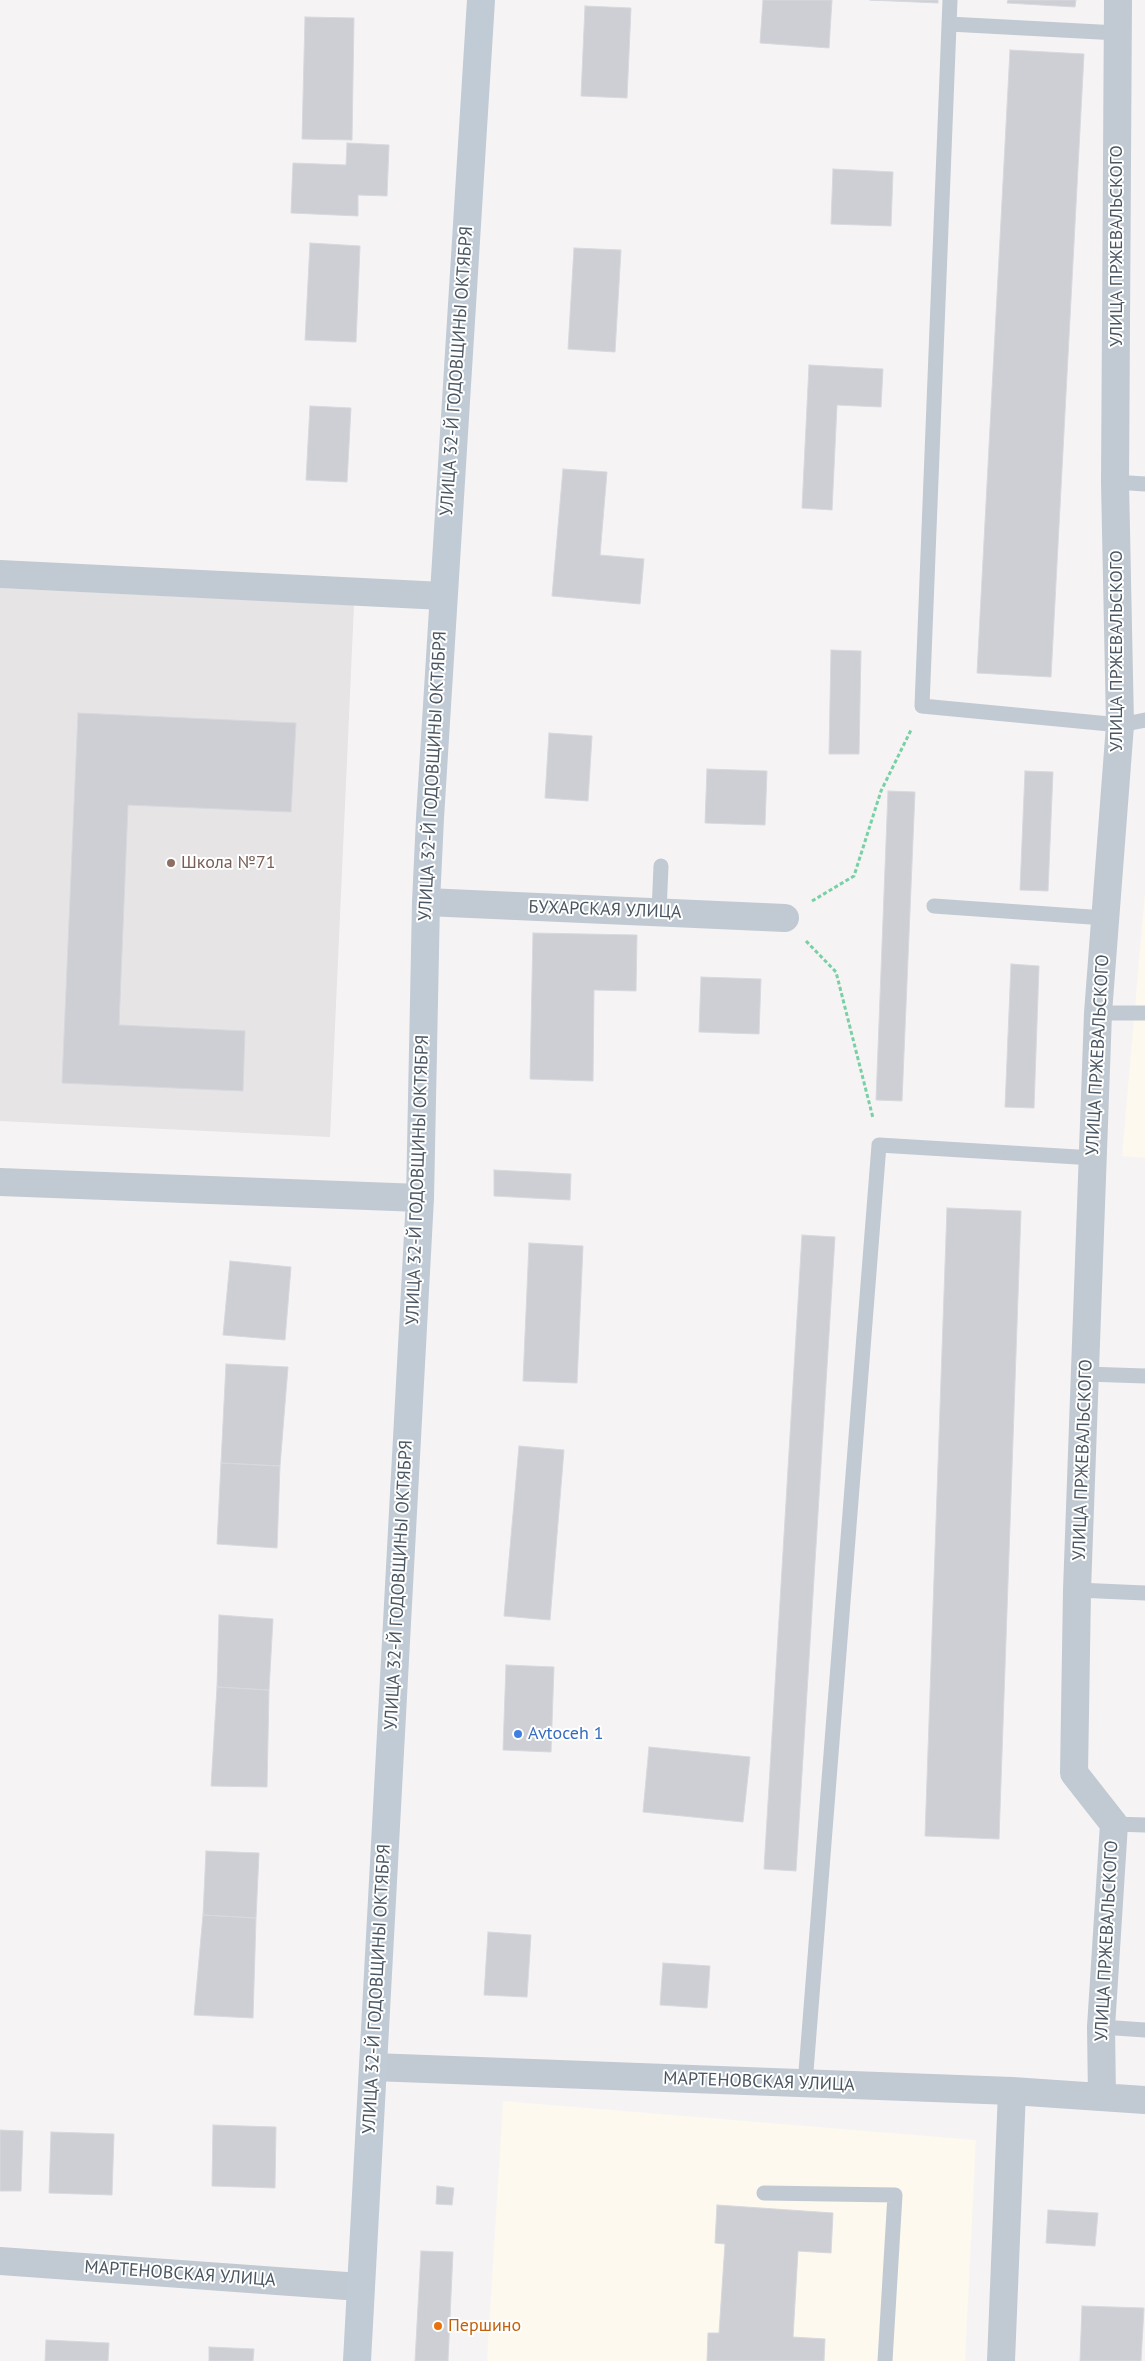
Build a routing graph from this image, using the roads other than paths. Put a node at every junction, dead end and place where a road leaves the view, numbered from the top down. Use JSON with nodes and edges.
{"nodes":[{"id":1,"x":481,"y":0,"type":"edge"},
{"id":2,"x":950,"y":0,"type":"edge"},
{"id":3,"x":1118,"y":0,"type":"edge"},
{"id":4,"x":949,"y":24,"type":"junction"},
{"id":5,"x":1118,"y":33,"type":"junction"},
{"id":6,"x":1116,"y":482,"type":"junction"},
{"id":7,"x":1145,"y":484,"type":"edge"},
{"id":8,"x":0,"y":574,"type":"edge"},
{"id":9,"x":443,"y":596,"type":"junction"},
{"id":10,"x":1132,"y":722,"type":"edge"},
{"id":11,"x":661,"y":866,"type":"dead end"},
{"id":12,"x":426,"y":902,"type":"junction"},
{"id":13,"x":934,"y":906,"type":"dead end"},
{"id":14,"x":660,"y":912,"type":"junction"},
{"id":15,"x":785,"y":918,"type":"road end"},
{"id":16,"x":1106,"y":918,"type":"junction"},
{"id":17,"x":1098,"y":1013,"type":"junction"},
{"id":18,"x":1145,"y":1013,"type":"edge"},
{"id":19,"x":1094,"y":1158,"type":"junction"},
{"id":20,"x":0,"y":1182,"type":"edge"},
{"id":21,"x":420,"y":1198,"type":"junction"},
{"id":22,"x":1086,"y":1374,"type":"junction"},
{"id":23,"x":1145,"y":1376,"type":"edge"},
{"id":24,"x":1077,"y":1590,"type":"junction"},
{"id":25,"x":1145,"y":1593,"type":"edge"},
{"id":26,"x":1114,"y":1824,"type":"junction"},
{"id":27,"x":1145,"y":1825,"type":"edge"},
{"id":28,"x":1102,"y":2026,"type":"junction"},
{"id":29,"x":1145,"y":2030,"type":"edge"},
{"id":30,"x":373,"y":2067,"type":"junction"},
{"id":31,"x":805,"y":2084,"type":"junction"},
{"id":32,"x":1012,"y":2091,"type":"junction"},
{"id":33,"x":1102,"y":2097,"type":"junction"},
{"id":34,"x":1145,"y":2100,"type":"edge"},
{"id":35,"x":764,"y":2193,"type":"dead end"},
{"id":36,"x":0,"y":2261,"type":"edge"},
{"id":37,"x":360,"y":2288,"type":"junction"},
{"id":38,"x":357,"y":2361,"type":"edge"},
{"id":39,"x":885,"y":2361,"type":"edge"},
{"id":40,"x":1001,"y":2361,"type":"edge"}],
"edges":[{"from":1,"to":9,"type":"main road","name":"УЛИЦА 32-Й ГОДОВЩИНЫ ОКТЯБРЯ"},
{"from":2,"to":4,"type":"lane"},
{"from":3,"to":5,"type":"street","name":"УЛИЦА ПРЖЕВАЛЬСКОГО"},
{"from":4,"to":5,"type":"lane"},
{"from":4,"to":10,"type":"lane"},
{"from":5,"to":6,"type":"street","name":"УЛИЦА ПРЖЕВАЛЬСКОГО"},
{"from":6,"to":7,"type":"lane"},
{"from":6,"to":10,"type":"street","name":"УЛИЦА ПРЖЕВАЛЬСКОГО"},
{"from":8,"to":9,"type":"street"},
{"from":9,"to":12,"type":"main road","name":"УЛИЦА 32-Й ГОДОВЩИНЫ ОКТЯБРЯ"},
{"from":10,"to":16,"type":"street","name":"УЛИЦА ПРЖЕВАЛЬСКОГО"},
{"from":11,"to":14,"type":"lane"},
{"from":12,"to":14,"type":"street","name":"БУХАРСКАЯ УЛИЦА"},
{"from":12,"to":21,"type":"main road","name":"УЛИЦА 32-Й ГОДОВЩИНЫ ОКТЯБРЯ"},
{"from":13,"to":16,"type":"lane"},
{"from":14,"to":15,"type":"street","name":"БУХАРСКАЯ УЛИЦА"},
{"from":16,"to":17,"type":"street","name":"УЛИЦА ПРЖЕВАЛЬСКОГО"},
{"from":17,"to":18,"type":"lane"},
{"from":17,"to":19,"type":"street","name":"УЛИЦА ПРЖЕВАЛЬСКОГО"},
{"from":19,"to":22,"type":"street","name":"УЛИЦА ПРЖЕВАЛЬСКОГО"},
{"from":19,"to":31,"type":"lane"},
{"from":20,"to":21,"type":"street"},
{"from":21,"to":30,"type":"main road","name":"УЛИЦА 32-Й ГОДОВЩИНЫ ОКТЯБРЯ"},
{"from":22,"to":23,"type":"lane"},
{"from":22,"to":24,"type":"street","name":"УЛИЦА ПРЖЕВАЛЬСКОГО"},
{"from":24,"to":25,"type":"lane"},
{"from":24,"to":26,"type":"street","name":"УЛИЦА ПРЖЕВАЛЬСКОГО"},
{"from":26,"to":27,"type":"lane"},
{"from":26,"to":28,"type":"street","name":"УЛИЦА ПРЖЕВАЛЬСКОГО"},
{"from":28,"to":29,"type":"lane"},
{"from":28,"to":33,"type":"street","name":"УЛИЦА ПРЖЕВАЛЬСКОГО"},
{"from":30,"to":31,"type":"street","name":"МАРТЕНОВСКАЯ УЛИЦА"},
{"from":30,"to":37,"type":"main road","name":"УЛИЦА 32-Й ГОДОВЩИНЫ ОКТЯБРЯ"},
{"from":31,"to":32,"type":"street","name":"МАРТЕНОВСКАЯ УЛИЦА"},
{"from":32,"to":33,"type":"street","name":"МАРТЕНОВСКАЯ УЛИЦА"},
{"from":32,"to":40,"type":"street"},
{"from":33,"to":34,"type":"street","name":"МАРТЕНОВСКАЯ УЛИЦА"},
{"from":35,"to":39,"type":"lane"},
{"from":36,"to":37,"type":"street","name":"МАРТЕНОВСКАЯ УЛИЦА"},
{"from":37,"to":38,"type":"main road","name":"УЛИЦА 32-Й ГОДОВЩИНЫ ОКТЯБРЯ"}]}
